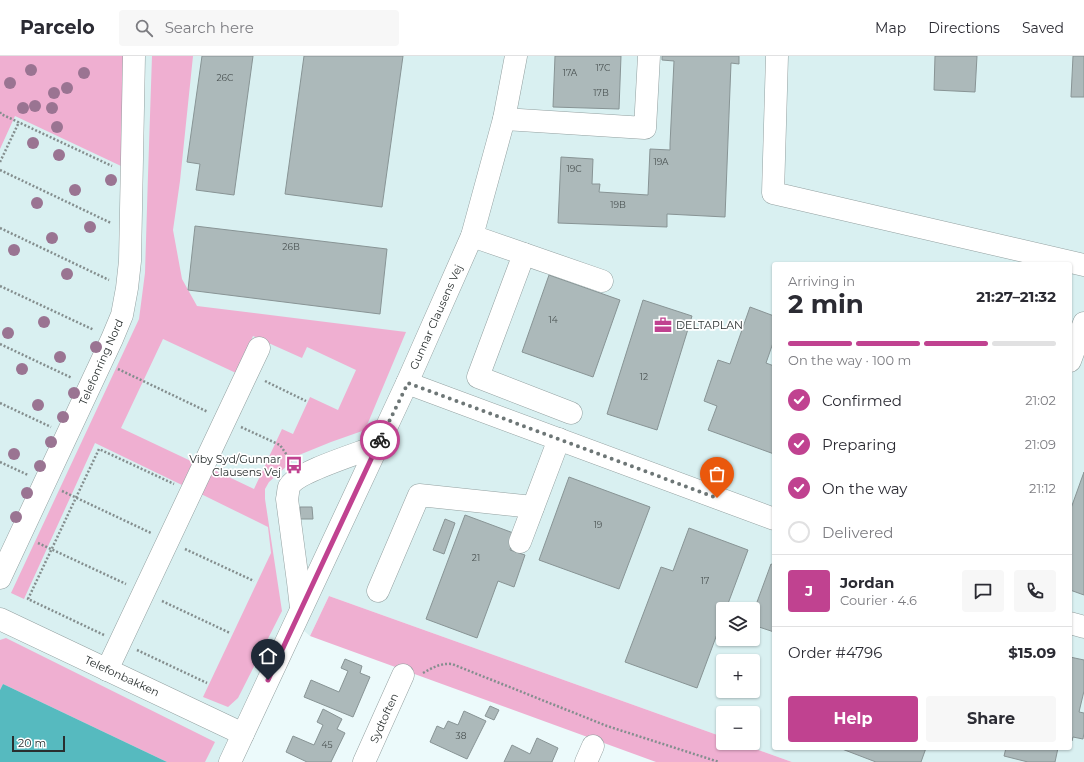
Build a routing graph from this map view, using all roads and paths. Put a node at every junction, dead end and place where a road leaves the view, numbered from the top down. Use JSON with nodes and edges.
{"nodes":[{"id":1,"x":134,"y":56,"type":"edge"},
{"id":2,"x":516,"y":56,"type":"edge"},
{"id":3,"x":649,"y":56,"type":"edge"},
{"id":4,"x":777,"y":56,"type":"edge"},
{"id":5,"x":0,"y":112,"type":"edge"},
{"id":6,"x":504,"y":119,"type":"junction"},
{"id":7,"x":19,"y":122,"type":"junction"},
{"id":8,"x":0,"y":162,"type":"edge"},
{"id":9,"x":0,"y":170,"type":"edge"},
{"id":10,"x":132,"y":175,"type":"junction"},
{"id":11,"x":0,"y":228,"type":"edge"},
{"id":12,"x":131,"y":232,"type":"junction"},
{"id":13,"x":472,"y":236,"type":"junction"},
{"id":14,"x":524,"y":254,"type":"junction"},
{"id":15,"x":1071,"y":262,"type":"edge"},
{"id":16,"x":1072,"y":262,"type":"edge"},
{"id":17,"x":1084,"y":265,"type":"edge"},
{"id":18,"x":602,"y":281,"type":"dead end"},
{"id":19,"x":0,"y":286,"type":"edge"},
{"id":20,"x":127,"y":288,"type":"junction"},
{"id":21,"x":1084,"y":323,"type":"edge"},
{"id":22,"x":112,"y":339,"type":"junction"},
{"id":23,"x":0,"y":344,"type":"edge"},
{"id":24,"x":258,"y":348,"type":"dead end"},
{"id":25,"x":1072,"y":356,"type":"edge"},
{"id":26,"x":116,"y":368,"type":"dead end"},
{"id":27,"x":247,"y":373,"type":"junction"},
{"id":28,"x":138,"y":378,"type":"dead end"},
{"id":29,"x":408,"y":383,"type":"junction"},
{"id":30,"x":90,"y":387,"type":"junction"},
{"id":31,"x":306,"y":400,"type":"dead end"},
{"id":32,"x":543,"y":402,"type":"junction"},
{"id":33,"x":0,"y":403,"type":"edge"},
{"id":34,"x":571,"y":413,"type":"dead end"},
{"id":35,"x":533,"y":429,"type":"junction"},
{"id":36,"x":68,"y":434,"type":"junction"},
{"id":37,"x":559,"y":439,"type":"junction"},
{"id":38,"x":280,"y":446,"type":"dead end"},
{"id":39,"x":377,"y":446,"type":"junction"},
{"id":40,"x":0,"y":462,"type":"edge"},
{"id":41,"x":292,"y":475,"type":"junction"},
{"id":42,"x":53,"y":487,"type":"junction"},
{"id":43,"x":191,"y":492,"type":"junction"},
{"id":44,"x":72,"y":496,"type":"dead end"},
{"id":45,"x":533,"y":507,"type":"junction"},
{"id":46,"x":772,"y":518,"type":"edge"},
{"id":47,"x":35,"y":542,"type":"dead end"},
{"id":48,"x":520,"y":542,"type":"dead end"},
{"id":49,"x":48,"y":547,"type":"dead end"},
{"id":50,"x":0,"y":578,"type":"edge"},
{"id":51,"x":378,"y":591,"type":"dead end"},
{"id":52,"x":301,"y":610,"type":"junction"},
{"id":53,"x":0,"y":619,"type":"edge"},
{"id":54,"x":1072,"y":624,"type":"edge"},
{"id":55,"x":1084,"y":627,"type":"edge"},
{"id":56,"x":120,"y":643,"type":"junction"},
{"id":57,"x":108,"y":670,"type":"junction"},
{"id":58,"x":403,"y":675,"type":"joint"},
{"id":59,"x":206,"y":683,"type":"dead end"},
{"id":60,"x":243,"y":734,"type":"junction"},
{"id":61,"x":230,"y":762,"type":"edge"},
{"id":62,"x":364,"y":762,"type":"edge"},
{"id":63,"x":719,"y":762,"type":"edge"}],
"edges":[{"from":1,"to":10,"type":"street","name":"Telefonring Nord"},
{"from":2,"to":6,"type":"street","name":"Gunnar Clausens Vej"},
{"from":3,"to":6,"type":"street"},
{"from":4,"to":15,"type":"street"},
{"from":5,"to":7,"type":"path"},
{"from":6,"to":13,"type":"street","name":"Gunnar Clausens Vej"},
{"from":7,"to":8,"type":"path"},
{"from":7,"to":10,"type":"path"},
{"from":9,"to":12,"type":"path"},
{"from":10,"to":12,"type":"street","name":"Telefonring Nord"},
{"from":11,"to":20,"type":"path"},
{"from":12,"to":20,"type":"street","name":"Telefonring Nord"},
{"from":13,"to":14,"type":"street"},
{"from":13,"to":29,"type":"street","name":"Gunnar Clausens Vej"},
{"from":14,"to":18,"type":"street"},
{"from":14,"to":32,"type":"street"},
{"from":16,"to":17,"type":"street"},
{"from":19,"to":22,"type":"path"},
{"from":20,"to":22,"type":"street","name":"Telefonring Nord"},
{"from":21,"to":25,"type":"street"},
{"from":22,"to":30,"type":"street","name":"Telefonring Nord"},
{"from":23,"to":30,"type":"path"},
{"from":24,"to":27,"type":"street"},
{"from":26,"to":28,"type":"path"},
{"from":27,"to":31,"type":"path"},
{"from":27,"to":43,"type":"street"},
{"from":29,"to":35,"type":"street"},
{"from":29,"to":39,"type":"street","name":"Gunnar Clausens Vej"},
{"from":30,"to":36,"type":"street","name":"Telefonring Nord"},
{"from":32,"to":34,"type":"street"},
{"from":32,"to":35,"type":"street"},
{"from":33,"to":36,"type":"path"},
{"from":35,"to":37,"type":"street"},
{"from":36,"to":42,"type":"street","name":"Telefonring Nord"},
{"from":37,"to":45,"type":"street"},
{"from":37,"to":46,"type":"street"},
{"from":38,"to":41,"type":"path"},
{"from":39,"to":41,"type":"street"},
{"from":39,"to":52,"type":"street","name":"Gunnar Clausens Vej"},
{"from":40,"to":42,"type":"path"},
{"from":41,"to":52,"type":"street"},
{"from":42,"to":44,"type":"path"},
{"from":42,"to":50,"type":"street","name":"Telefonring Nord"},
{"from":43,"to":56,"type":"street"},
{"from":43,"to":56,"type":"path"},
{"from":45,"to":48,"type":"street"},
{"from":45,"to":51,"type":"street"},
{"from":47,"to":49,"type":"path"},
{"from":52,"to":60,"type":"street","name":"Gunnar Clausens Vej"},
{"from":53,"to":57,"type":"street","name":"Telefonbakken"},
{"from":54,"to":55,"type":"street"},
{"from":56,"to":57,"type":"street"},
{"from":56,"to":59,"type":"path"},
{"from":57,"to":60,"type":"street","name":"Telefonbakken"},
{"from":58,"to":62,"type":"street","name":"Sydtoften"},
{"from":58,"to":63,"type":"path"},
{"from":60,"to":61,"type":"street","name":"Gunnar Clausens Vej"}]}
